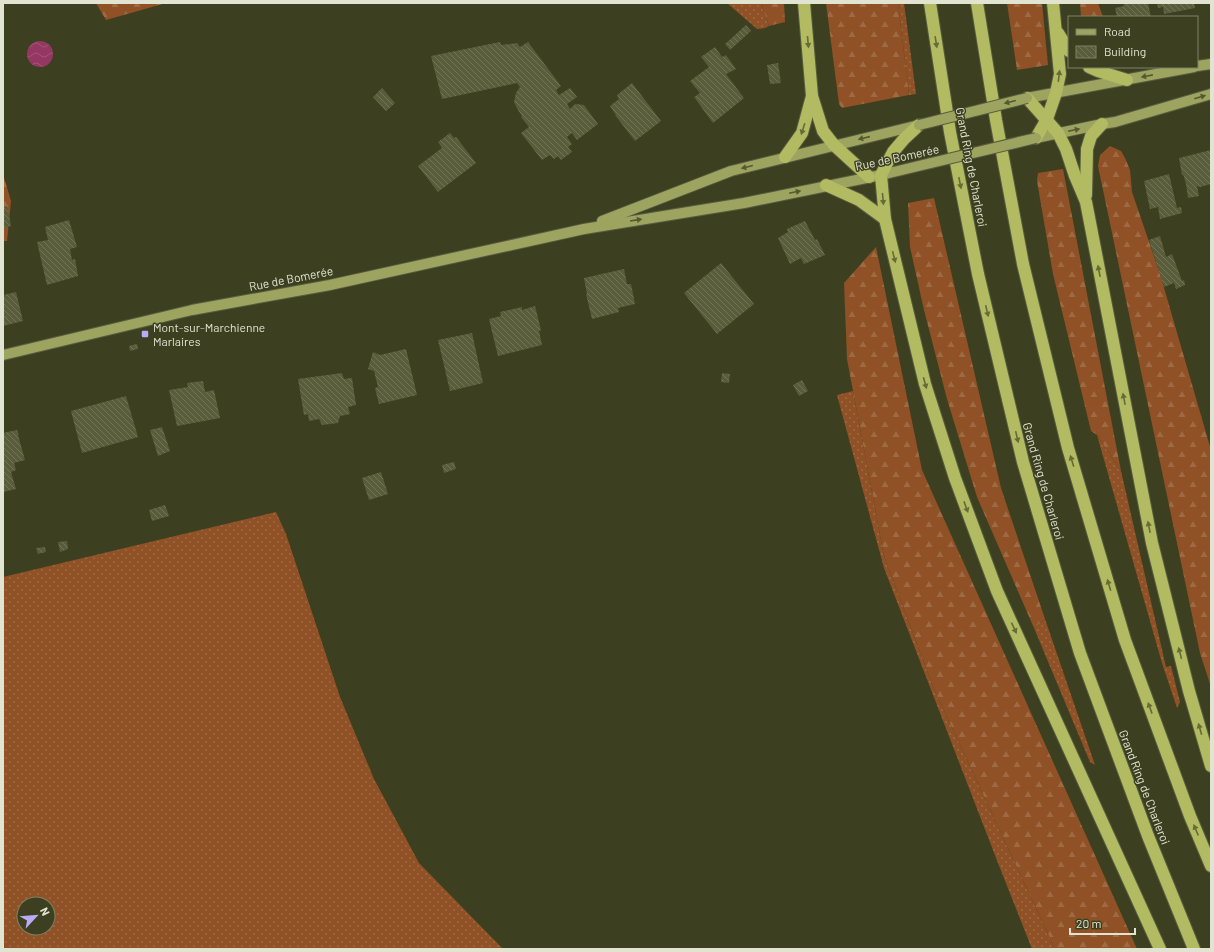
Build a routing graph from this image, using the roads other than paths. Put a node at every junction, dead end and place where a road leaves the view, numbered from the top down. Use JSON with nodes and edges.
{"nodes":[{"id":1,"x":804,"y":3,"type":"edge"},
{"id":2,"x":930,"y":3,"type":"edge"},
{"id":3,"x":977,"y":3,"type":"edge"},
{"id":4,"x":1053,"y":3,"type":"edge"},
{"id":5,"x":1056,"y":28,"type":"junction"},
{"id":6,"x":1068,"y":49,"type":"edge"},
{"id":7,"x":1211,"y":64,"type":"edge"},
{"id":8,"x":1198,"y":66,"type":"edge"},
{"id":9,"x":1091,"y":68,"type":"edge"},
{"id":10,"x":1189,"y":68,"type":"edge"},
{"id":11,"x":1127,"y":80,"type":"junction"},
{"id":12,"x":1056,"y":93,"type":"junction"},
{"id":13,"x":1211,"y":94,"type":"edge"},
{"id":14,"x":812,"y":96,"type":"junction"},
{"id":15,"x":1027,"y":98,"type":"junction"},
{"id":16,"x":1047,"y":119,"type":"junction"},
{"id":17,"x":1102,"y":124,"type":"junction"},
{"id":18,"x":919,"y":125,"type":"joint"},
{"id":19,"x":1058,"y":133,"type":"junction"},
{"id":20,"x":903,"y":134,"type":"junction"},
{"id":21,"x":1036,"y":138,"type":"junction"},
{"id":22,"x":834,"y":145,"type":"junction"},
{"id":23,"x":785,"y":157,"type":"junction"},
{"id":24,"x":881,"y":175,"type":"junction"},
{"id":25,"x":869,"y":177,"type":"junction"},
{"id":26,"x":826,"y":185,"type":"junction"},
{"id":27,"x":1086,"y":202,"type":"junction"},
{"id":28,"x":885,"y":219,"type":"junction"},
{"id":29,"x":584,"y":229,"type":"junction"},
{"id":30,"x":3,"y":355,"type":"edge"},
{"id":31,"x":1211,"y":766,"type":"edge"},
{"id":32,"x":1211,"y":866,"type":"edge"},
{"id":33,"x":1160,"y":949,"type":"edge"},
{"id":34,"x":1194,"y":949,"type":"edge"}],
"edges":[{"from":1,"to":14,"type":"highway","one_way":true},
{"from":2,"to":34,"type":"highway","name":"Grand Ring de Charleroi","one_way":true},
{"from":32,"to":3,"type":"highway","one_way":true},
{"from":4,"to":5,"type":"highway"},
{"from":5,"to":6,"type":"highway"},
{"from":12,"to":5,"type":"highway","one_way":true},
{"from":7,"to":8,"type":"main road"},
{"from":9,"to":11,"type":"highway"},
{"from":10,"to":11,"type":"main road","one_way":true},
{"from":11,"to":12,"type":"main road"},
{"from":12,"to":15,"type":"main road"},
{"from":12,"to":16,"type":"highway"},
{"from":17,"to":13,"type":"main road","name":"Rue de Bomerée","one_way":true},
{"from":14,"to":22,"type":"highway"},
{"from":14,"to":23,"type":"highway","one_way":true},
{"from":15,"to":16,"type":"highway"},
{"from":15,"to":18,"type":"main road","one_way":true,"bridge":true},
{"from":16,"to":19,"type":"highway"},
{"from":16,"to":21,"type":"highway"},
{"from":19,"to":17,"type":"main road","name":"Rue de Bomerée","one_way":true},
{"from":17,"to":27,"type":"highway"},
{"from":18,"to":20,"type":"highway"},
{"from":19,"to":21,"type":"main road","name":"Rue de Bomerée"},
{"from":19,"to":27,"type":"highway"},
{"from":20,"to":22,"type":"main road","name":"Rue de Bomerée","one_way":true},
{"from":20,"to":24,"type":"highway"},
{"from":21,"to":24,"type":"main road","name":"Rue de Bomerée","bridge":true},
{"from":22,"to":23,"type":"main road","name":"Rue de Bomerée"},
{"from":22,"to":25,"type":"highway"},
{"from":23,"to":29,"type":"main road","name":"Rue de Bomerée","one_way":true},
{"from":24,"to":25,"type":"main road","name":"Rue de Bomerée"},
{"from":24,"to":28,"type":"highway","one_way":true},
{"from":25,"to":26,"type":"main road","name":"Rue de Bomerée"},
{"from":26,"to":28,"type":"highway"},
{"from":29,"to":26,"type":"main road","name":"Rue de Bomerée","one_way":true},
{"from":31,"to":27,"type":"highway","one_way":true},
{"from":28,"to":33,"type":"highway","one_way":true},
{"from":29,"to":30,"type":"main road","name":"Rue de Bomerée"}]}
